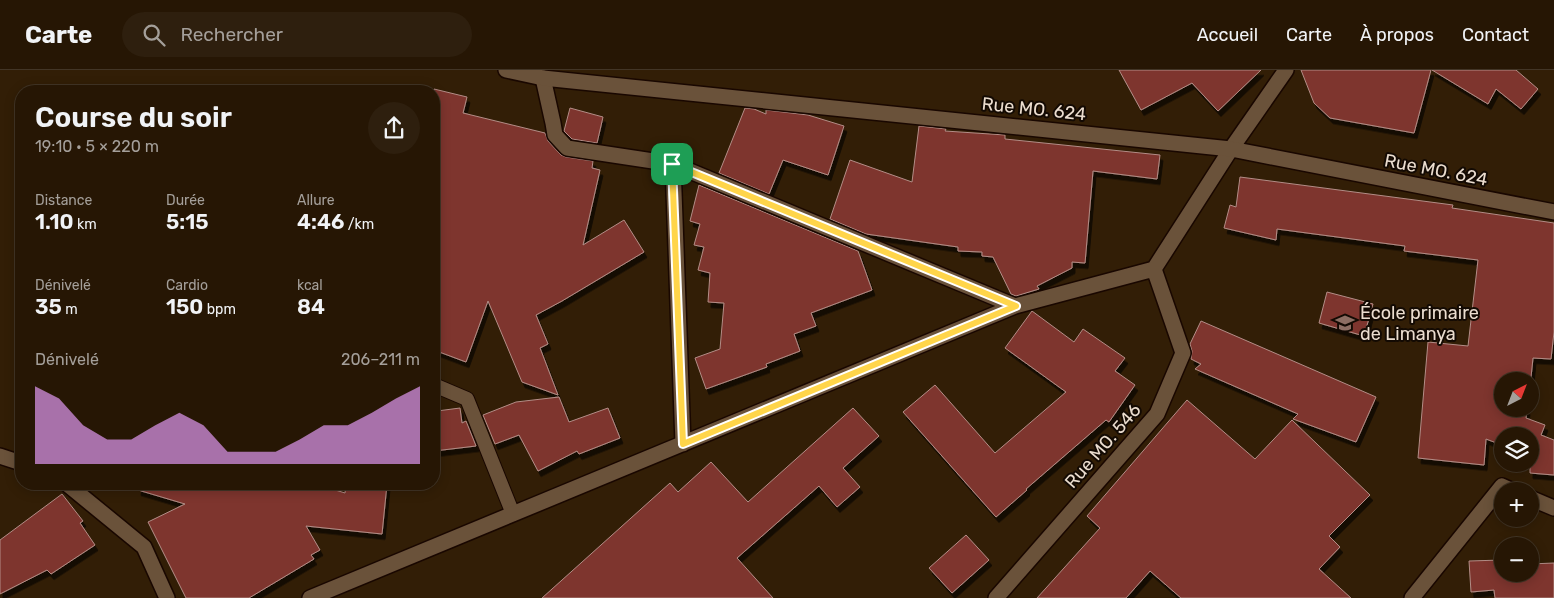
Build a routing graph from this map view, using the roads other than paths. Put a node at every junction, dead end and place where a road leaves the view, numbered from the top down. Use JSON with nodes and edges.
{"nodes":[{"id":1,"x":506,"y":70,"type":"edge"},
{"id":2,"x":1286,"y":70,"type":"edge"},
{"id":3,"x":543,"y":78,"type":"junction"},
{"id":4,"x":1231,"y":149,"type":"junction"},
{"id":5,"x":672,"y":164,"type":"junction"},
{"id":6,"x":1554,"y":212,"type":"edge"},
{"id":7,"x":1154,"y":268,"type":"junction"},
{"id":8,"x":1016,"y":306,"type":"junction"},
{"id":9,"x":440,"y":387,"type":"edge"},
{"id":10,"x":683,"y":444,"type":"junction"},
{"id":11,"x":0,"y":456,"type":"edge"},
{"id":12,"x":15,"y":461,"type":"edge"},
{"id":13,"x":74,"y":490,"type":"edge"},
{"id":14,"x":1539,"y":502,"type":"edge"},
{"id":15,"x":1494,"y":505,"type":"edge"},
{"id":16,"x":1554,"y":508,"type":"edge"},
{"id":17,"x":513,"y":514,"type":"junction"},
{"id":18,"x":167,"y":598,"type":"edge"},
{"id":19,"x":310,"y":598,"type":"edge"},
{"id":20,"x":996,"y":598,"type":"edge"},
{"id":21,"x":1412,"y":598,"type":"edge"}],
"edges":[{"from":1,"to":3,"type":"street","name":"Rue MO. 624"},
{"from":2,"to":4,"type":"street"},
{"from":3,"to":4,"type":"street","name":"Rue MO. 624"},
{"from":3,"to":5,"type":"street"},
{"from":4,"to":6,"type":"street","name":"Rue MO. 624"},
{"from":4,"to":7,"type":"street"},
{"from":5,"to":8,"type":"street"},
{"from":5,"to":10,"type":"street"},
{"from":7,"to":8,"type":"street"},
{"from":7,"to":20,"type":"street","name":"Rue MO. 546"},
{"from":8,"to":10,"type":"street"},
{"from":9,"to":17,"type":"lane"},
{"from":10,"to":17,"type":"street"},
{"from":11,"to":12,"type":"street"},
{"from":13,"to":18,"type":"street"},
{"from":14,"to":16,"type":"street"},
{"from":15,"to":21,"type":"street"},
{"from":17,"to":19,"type":"street"}]}
